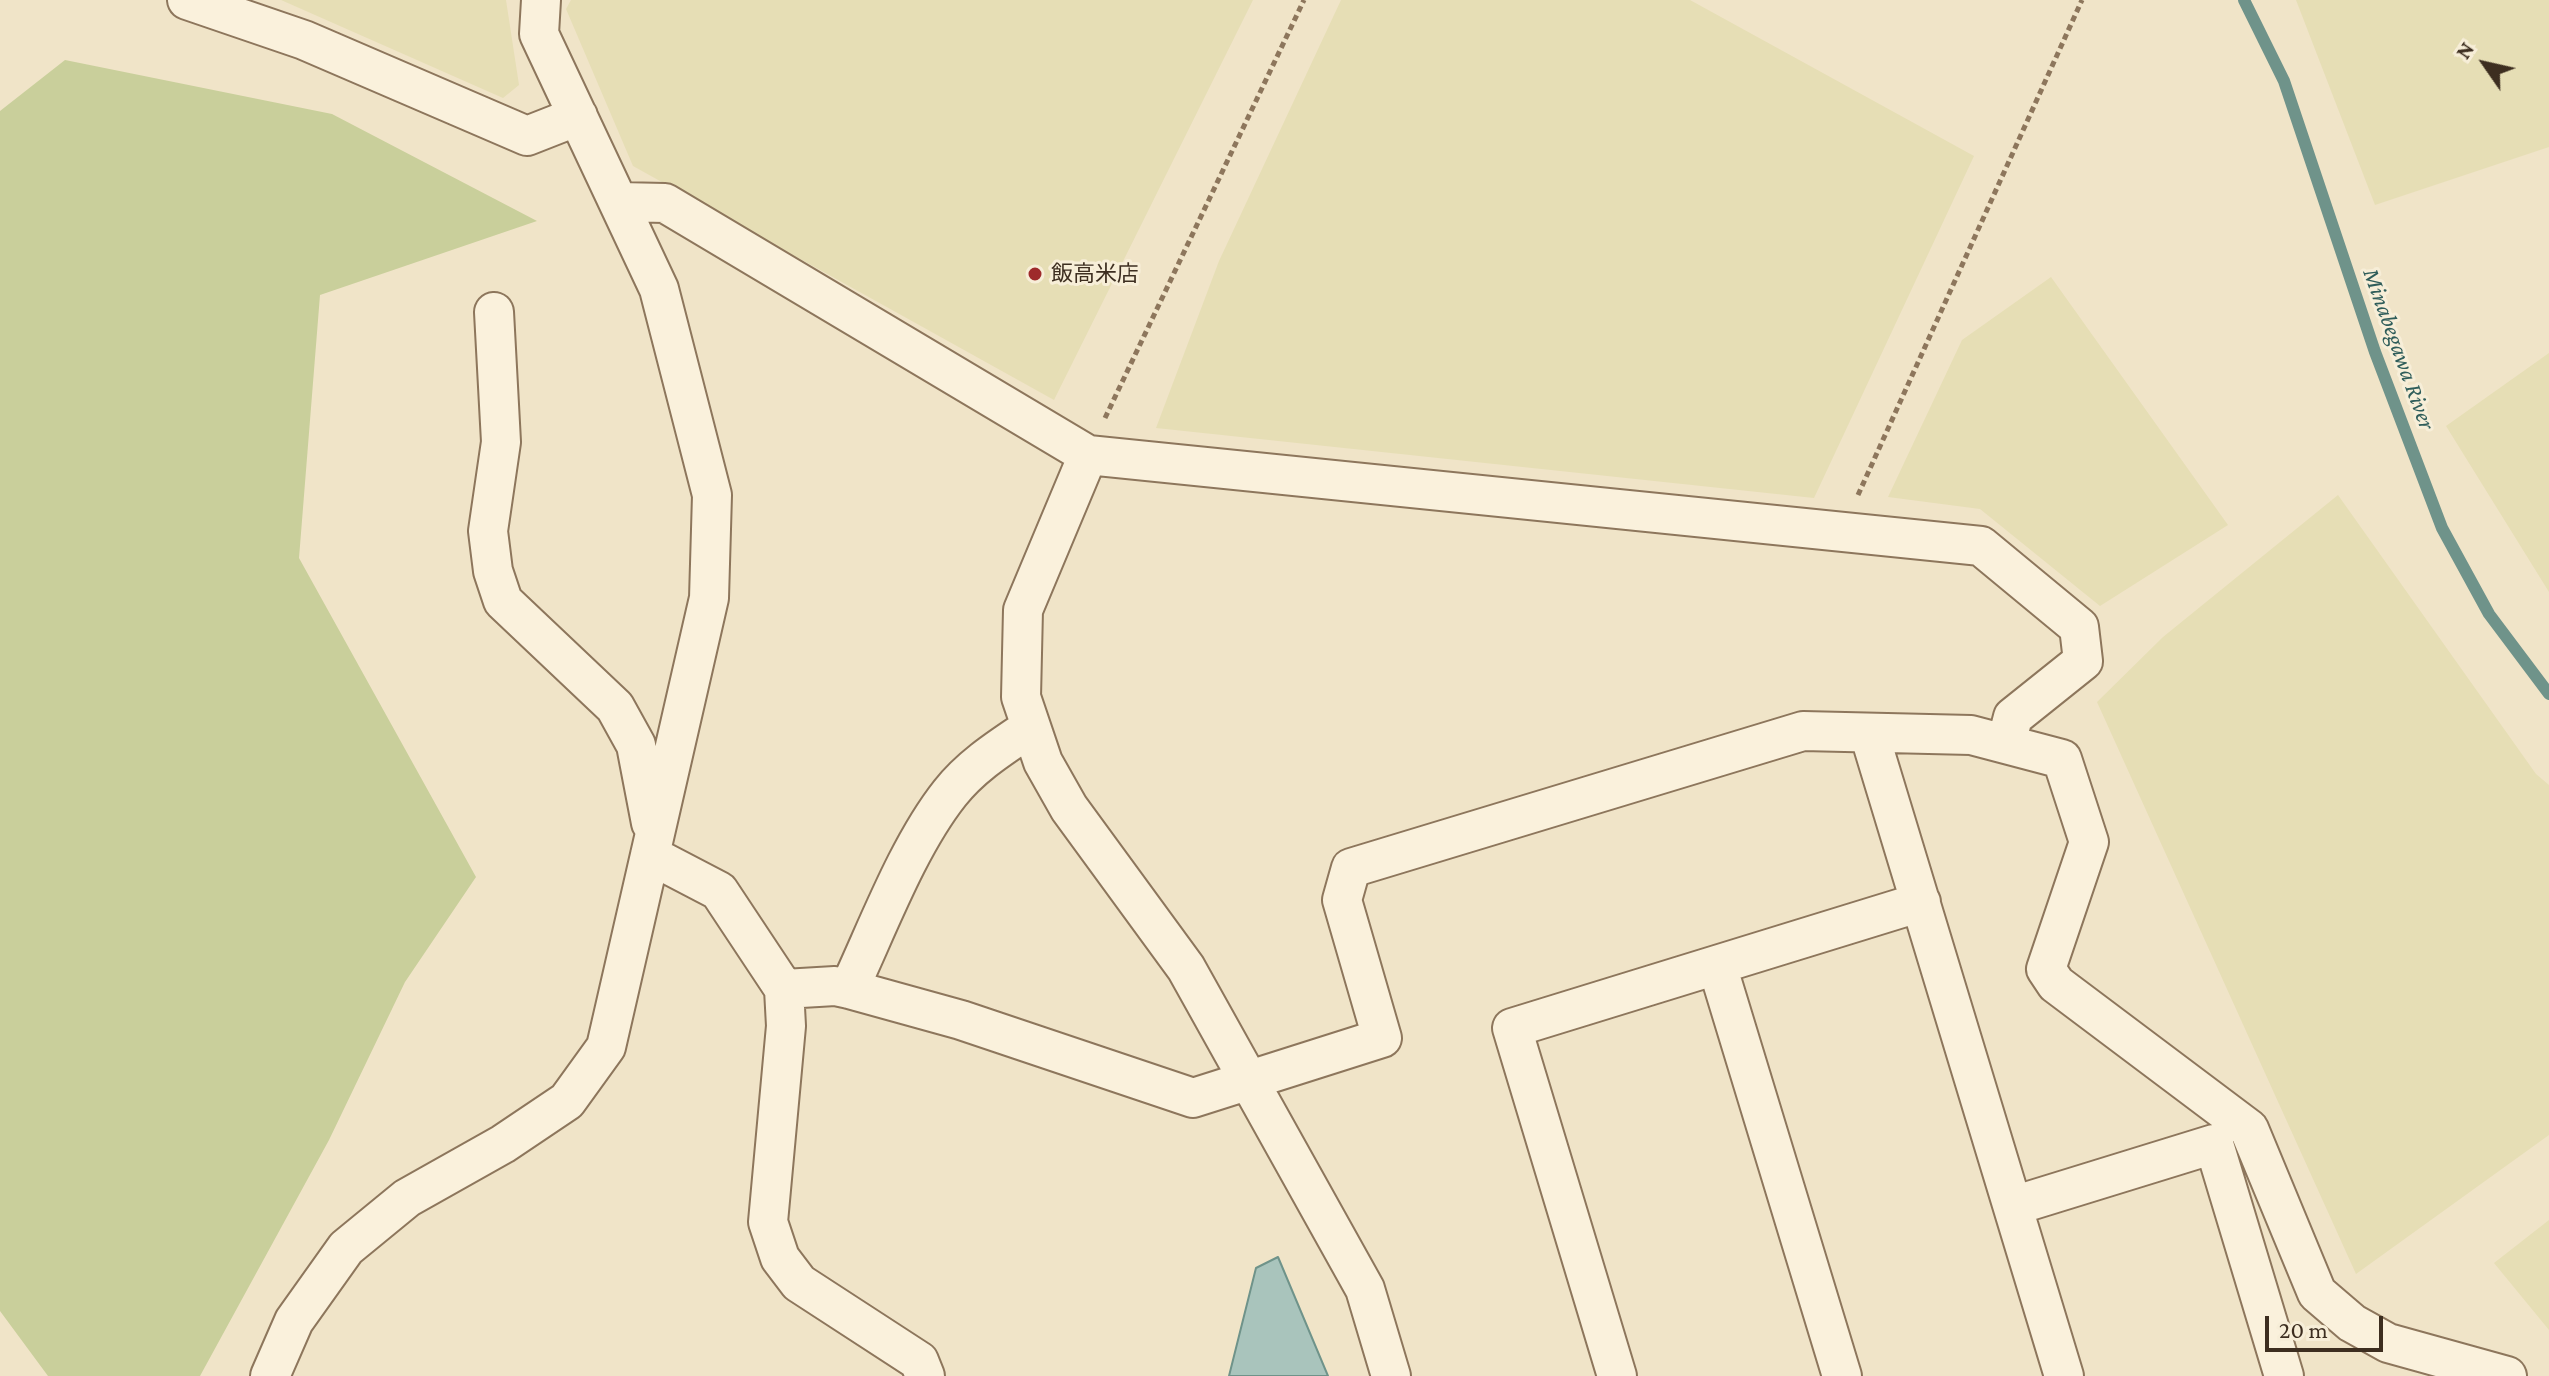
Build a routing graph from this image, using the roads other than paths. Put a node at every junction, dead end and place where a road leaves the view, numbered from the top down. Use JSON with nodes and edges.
{"nodes":[{"id":1,"x":187,"y":0,"type":"edge"},
{"id":2,"x":541,"y":0,"type":"edge"},
{"id":3,"x":578,"y":116,"type":"junction"},
{"id":4,"x":619,"y":202,"type":"junction"},
{"id":5,"x":494,"y":312,"type":"dead end"},
{"id":6,"x":1088,"y":455,"type":"junction"},
{"id":7,"x":1031,"y":727,"type":"junction"},
{"id":8,"x":1869,"y":733,"type":"junction"},
{"id":9,"x":2006,"y":744,"type":"junction"},
{"id":10,"x":652,"y":846,"type":"junction"},
{"id":11,"x":1921,"y":902,"type":"junction"},
{"id":12,"x":1717,"y":965,"type":"junction"},
{"id":13,"x":784,"y":989,"type":"junction"},
{"id":14,"x":849,"y":989,"type":"junction"},
{"id":15,"x":1249,"y":1080,"type":"junction"},
{"id":16,"x":2013,"y":1206,"type":"junction"},
{"id":17,"x":270,"y":1376,"type":"edge"},
{"id":18,"x":925,"y":1376,"type":"edge"},
{"id":19,"x":1391,"y":1376,"type":"edge"},
{"id":20,"x":1617,"y":1376,"type":"edge"},
{"id":21,"x":1842,"y":1376,"type":"edge"},
{"id":22,"x":2064,"y":1376,"type":"edge"},
{"id":23,"x":2284,"y":1376,"type":"edge"},
{"id":24,"x":2507,"y":1376,"type":"edge"}],
"edges":[{"from":1,"to":3,"type":"street"},
{"from":2,"to":3,"type":"street"},
{"from":3,"to":4,"type":"street"},
{"from":4,"to":6,"type":"street"},
{"from":4,"to":10,"type":"street"},
{"from":5,"to":10,"type":"street"},
{"from":6,"to":7,"type":"street"},
{"from":6,"to":9,"type":"street"},
{"from":7,"to":14,"type":"street"},
{"from":7,"to":15,"type":"street"},
{"from":8,"to":9,"type":"street"},
{"from":8,"to":11,"type":"street"},
{"from":8,"to":15,"type":"street"},
{"from":9,"to":24,"type":"street"},
{"from":10,"to":13,"type":"street"},
{"from":10,"to":17,"type":"street"},
{"from":11,"to":12,"type":"street"},
{"from":11,"to":16,"type":"street"},
{"from":12,"to":20,"type":"street"},
{"from":12,"to":21,"type":"street"},
{"from":13,"to":14,"type":"street"},
{"from":13,"to":18,"type":"street"},
{"from":14,"to":15,"type":"street"},
{"from":15,"to":19,"type":"street"},
{"from":16,"to":22,"type":"street"},
{"from":16,"to":23,"type":"street"}]}
